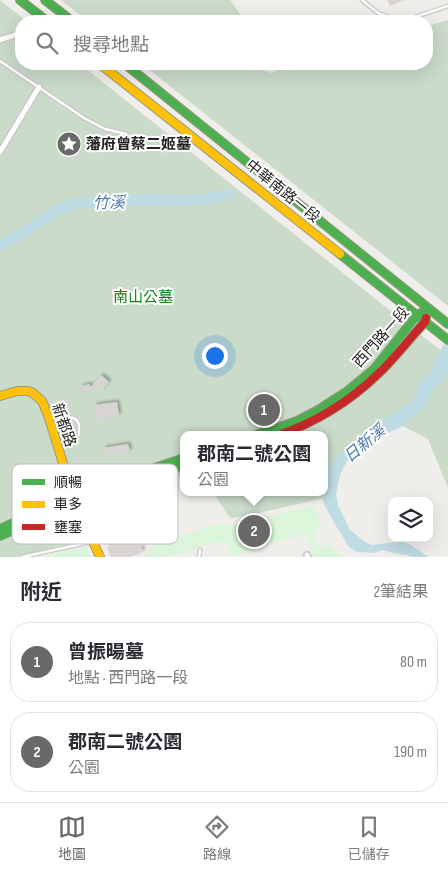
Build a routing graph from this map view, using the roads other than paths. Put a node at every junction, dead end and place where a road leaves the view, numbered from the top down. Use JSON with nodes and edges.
{"nodes":[{"id":1,"x":20,"y":0,"type":"edge"},
{"id":2,"x":45,"y":0,"type":"edge"},
{"id":3,"x":362,"y":0,"type":"edge"},
{"id":4,"x":448,"y":6,"type":"edge"},
{"id":5,"x":39,"y":15,"type":"edge"},
{"id":6,"x":64,"y":15,"type":"edge"},
{"id":7,"x":384,"y":15,"type":"edge"},
{"id":8,"x":420,"y":15,"type":"edge"},
{"id":9,"x":15,"y":35,"type":"edge"},
{"id":10,"x":0,"y":40,"type":"edge"},
{"id":11,"x":0,"y":61,"type":"edge"},
{"id":12,"x":108,"y":70,"type":"edge"},
{"id":13,"x":132,"y":70,"type":"edge"},
{"id":14,"x":39,"y":87,"type":"junction"},
{"id":15,"x":126,"y":134,"type":"dead end"},
{"id":16,"x":0,"y":152,"type":"edge"},
{"id":17,"x":429,"y":309,"type":"junction"},
{"id":18,"x":417,"y":316,"type":"junction"},
{"id":19,"x":424,"y":322,"type":"junction"},
{"id":20,"x":448,"y":324,"type":"edge"},
{"id":21,"x":448,"y":340,"type":"edge"},
{"id":22,"x":0,"y":396,"type":"edge"},
{"id":23,"x":48,"y":415,"type":"junction"},
{"id":24,"x":268,"y":431,"type":"edge"},
{"id":25,"x":290,"y":431,"type":"edge"},
{"id":26,"x":79,"y":435,"type":"dead end"},
{"id":27,"x":180,"y":459,"type":"edge"},
{"id":28,"x":63,"y":464,"type":"edge"},
{"id":29,"x":168,"y":464,"type":"edge"},
{"id":30,"x":12,"y":524,"type":"edge"},
{"id":31,"x":0,"y":529,"type":"edge"},
{"id":32,"x":12,"y":530,"type":"edge"},
{"id":33,"x":0,"y":536,"type":"edge"},
{"id":34,"x":79,"y":544,"type":"edge"},
{"id":35,"x":94,"y":544,"type":"edge"},
{"id":36,"x":200,"y":550,"type":"dead end"},
{"id":37,"x":22,"y":557,"type":"edge"},
{"id":38,"x":100,"y":557,"type":"edge"},
{"id":39,"x":199,"y":557,"type":"edge"}],
"edges":[{"from":1,"to":5,"type":"street"},
{"from":2,"to":6,"type":"street"},
{"from":3,"to":7,"type":"lane"},
{"from":4,"to":8,"type":"lane"},
{"from":9,"to":10,"type":"street"},
{"from":11,"to":14,"type":"lane"},
{"from":12,"to":18,"type":"street","name":"中華南路一段"},
{"from":13,"to":17,"type":"street","name":"中華南路一段"},
{"from":14,"to":15,"type":"lane"},
{"from":14,"to":16,"type":"street"},
{"from":17,"to":18,"type":"street","name":"西門路一段"},
{"from":17,"to":19,"type":"street","name":"西門路一段"},
{"from":17,"to":20,"type":"street","name":"中華南路一段"},
{"from":18,"to":19,"type":"street","name":"中華南路一段"},
{"from":18,"to":24,"type":"street","name":"西門路一段"},
{"from":19,"to":21,"type":"street","name":"中華南路一段"},
{"from":19,"to":25,"type":"street","name":"西門路一段"},
{"from":22,"to":23,"type":"street","name":"新都路"},
{"from":23,"to":26,"type":"lane"},
{"from":23,"to":28,"type":"street","name":"新都路"},
{"from":27,"to":29,"type":"street"},
{"from":30,"to":31,"type":"street"},
{"from":32,"to":33,"type":"street"},
{"from":34,"to":37,"type":"lane"},
{"from":35,"to":38,"type":"street","name":"新都路"},
{"from":36,"to":39,"type":"lane"}]}
